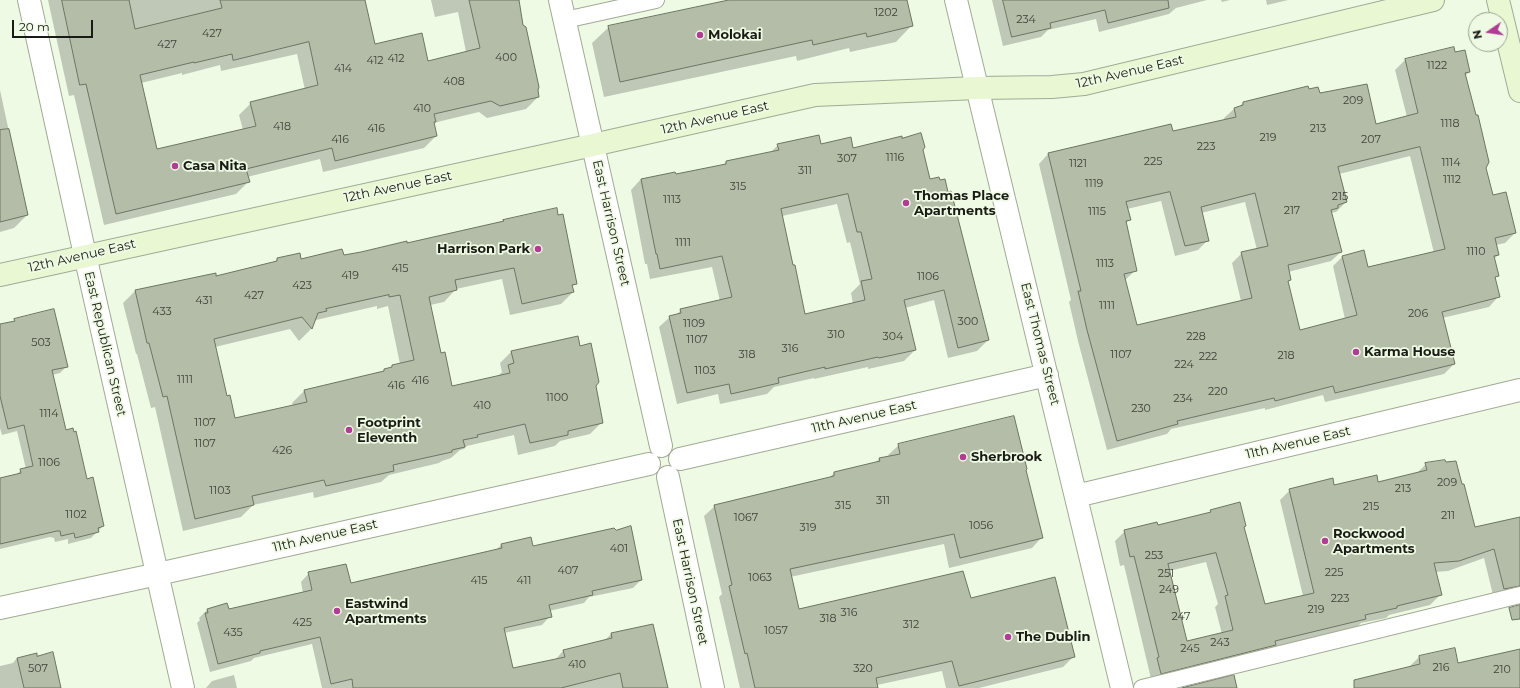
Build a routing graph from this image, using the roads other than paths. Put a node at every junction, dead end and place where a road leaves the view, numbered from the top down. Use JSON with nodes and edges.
{"nodes":[{"id":1,"x":29,"y":0,"type":"edge"},
{"id":2,"x":656,"y":0,"type":"edge"},
{"id":3,"x":956,"y":0,"type":"edge"},
{"id":4,"x":1433,"y":0,"type":"edge"},
{"id":5,"x":1498,"y":0,"type":"edge"},
{"id":6,"x":563,"y":10,"type":"edge"},
{"id":7,"x":977,"y":88,"type":"junction"},
{"id":8,"x":1520,"y":91,"type":"edge"},
{"id":9,"x":593,"y":145,"type":"junction"},
{"id":10,"x":85,"y":255,"type":"junction"},
{"id":11,"x":0,"y":275,"type":"edge"},
{"id":12,"x":1047,"y":375,"type":"junction"},
{"id":13,"x":1520,"y":390,"type":"edge"},
{"id":14,"x":655,"y":455,"type":"junction"},
{"id":15,"x":680,"y":459,"type":"junction"},
{"id":16,"x":668,"y":477,"type":"junction"},
{"id":17,"x":1076,"y":496,"type":"junction"},
{"id":18,"x":158,"y":574,"type":"junction"},
{"id":19,"x":1520,"y":595,"type":"edge"},
{"id":20,"x":0,"y":608,"type":"edge"},
{"id":21,"x":1123,"y":687,"type":"edge"},
{"id":22,"x":183,"y":688,"type":"edge"},
{"id":23,"x":713,"y":688,"type":"edge"}],
"edges":[{"from":1,"to":10,"type":"street","name":"East Republican Street"},
{"from":2,"to":6,"type":"lane"},
{"from":3,"to":7,"type":"street","name":"East Thomas Street"},
{"from":4,"to":7,"type":"street","name":"12th Avenue East"},
{"from":5,"to":8,"type":"street"},
{"from":6,"to":9,"type":"street","name":"East Harrison Street"},
{"from":7,"to":9,"type":"street","name":"12th Avenue East"},
{"from":7,"to":12,"type":"street","name":"East Thomas Street"},
{"from":9,"to":10,"type":"street","name":"12th Avenue East"},
{"from":9,"to":14,"type":"street","name":"East Harrison Street"},
{"from":10,"to":11,"type":"street","name":"12th Avenue East"},
{"from":10,"to":18,"type":"street","name":"East Republican Street"},
{"from":12,"to":15,"type":"street","name":"11th Avenue East"},
{"from":12,"to":17,"type":"street","name":"East Thomas Street"},
{"from":13,"to":17,"type":"street","name":"11th Avenue East"},
{"from":14,"to":15,"type":"street"},
{"from":14,"to":16,"type":"street"},
{"from":14,"to":18,"type":"street","name":"11th Avenue East"},
{"from":15,"to":16,"type":"street"},
{"from":16,"to":23,"type":"street","name":"East Harrison Street"},
{"from":17,"to":21,"type":"street","name":"East Thomas Street"},
{"from":18,"to":20,"type":"street","name":"11th Avenue East"},
{"from":18,"to":22,"type":"street","name":"East Republican Street"},
{"from":19,"to":21,"type":"lane"}]}
